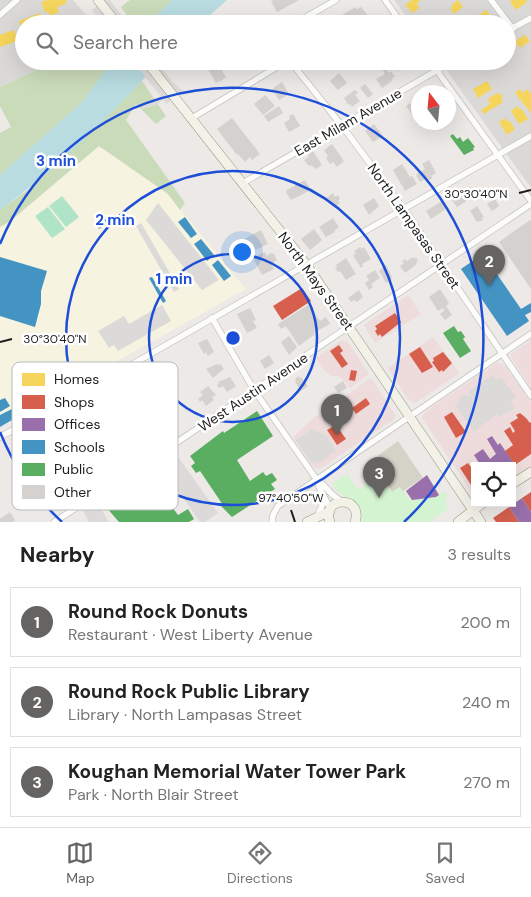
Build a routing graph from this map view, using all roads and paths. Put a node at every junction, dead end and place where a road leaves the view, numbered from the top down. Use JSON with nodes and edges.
{"nodes":[{"id":1,"x":17,"y":0,"type":"edge"},
{"id":2,"x":98,"y":0,"type":"edge"},
{"id":3,"x":336,"y":0,"type":"edge"},
{"id":4,"x":385,"y":0,"type":"edge"},
{"id":5,"x":490,"y":0,"type":"edge"},
{"id":6,"x":0,"y":15,"type":"edge"},
{"id":7,"x":109,"y":15,"type":"edge"},
{"id":8,"x":310,"y":15,"type":"edge"},
{"id":9,"x":396,"y":15,"type":"edge"},
{"id":10,"x":500,"y":15,"type":"edge"},
{"id":11,"x":531,"y":18,"type":"edge"},
{"id":12,"x":516,"y":27,"type":"edge"},
{"id":13,"x":153,"y":70,"type":"edge"},
{"id":14,"x":274,"y":70,"type":"edge"},
{"id":15,"x":296,"y":70,"type":"edge"},
{"id":16,"x":437,"y":70,"type":"joint"},
{"id":17,"x":192,"y":118,"type":"junction"},
{"id":18,"x":342,"y":126,"type":"junction"},
{"id":19,"x":531,"y":136,"type":"edge"},
{"id":20,"x":499,"y":154,"type":"junction"},
{"id":21,"x":242,"y":183,"type":"junction"},
{"id":22,"x":531,"y":203,"type":"edge"},
{"id":23,"x":404,"y":209,"type":"junction"},
{"id":24,"x":306,"y":264,"type":"junction"},
{"id":25,"x":442,"y":264,"type":"junction"},
{"id":26,"x":212,"y":318,"type":"junction"},
{"id":27,"x":350,"y":327,"type":"junction"},
{"id":28,"x":531,"y":334,"type":"edge"},
{"id":29,"x":502,"y":353,"type":"junction"},
{"id":30,"x":136,"y":362,"type":"edge"},
{"id":31,"x":254,"y":390,"type":"junction"},
{"id":32,"x":531,"y":396,"type":"edge"},
{"id":33,"x":409,"y":415,"type":"junction"},
{"id":34,"x":12,"y":430,"type":"edge"},
{"id":35,"x":0,"y":437,"type":"edge"},
{"id":36,"x":178,"y":442,"type":"edge"},
{"id":37,"x":531,"y":472,"type":"edge"},
{"id":38,"x":317,"y":480,"type":"junction"},
{"id":39,"x":516,"y":481,"type":"edge"},
{"id":40,"x":322,"y":492,"type":"junction"},
{"id":41,"x":344,"y":502,"type":"junction"},
{"id":42,"x":477,"y":507,"type":"edge"},
{"id":43,"x":73,"y":510,"type":"edge"},
{"id":44,"x":330,"y":510,"type":"junction"},
{"id":45,"x":473,"y":510,"type":"junction"},
{"id":46,"x":317,"y":517,"type":"junction"},
{"id":47,"x":54,"y":522,"type":"edge"},
{"id":48,"x":272,"y":522,"type":"edge"},
{"id":49,"x":307,"y":522,"type":"edge"},
{"id":50,"x":330,"y":522,"type":"edge"},
{"id":51,"x":355,"y":522,"type":"edge"},
{"id":52,"x":458,"y":522,"type":"edge"},
{"id":53,"x":481,"y":522,"type":"edge"}],
"edges":[{"from":1,"to":6,"type":"street"},
{"from":2,"to":7,"type":"main road"},
{"from":3,"to":8,"type":"street"},
{"from":4,"to":9,"type":"street"},
{"from":5,"to":10,"type":"street"},
{"from":11,"to":12,"type":"street"},
{"from":13,"to":17,"type":"main road","name":"North Mays Street"},
{"from":14,"to":17,"type":"street"},
{"from":15,"to":18,"type":"street","name":"North Lampasas Street"},
{"from":16,"to":18,"type":"street","name":"East Milam Avenue"},
{"from":16,"to":20,"type":"street"},
{"from":17,"to":21,"type":"main road","name":"North Mays Street"},
{"from":18,"to":21,"type":"street","name":"East Milam Avenue"},
{"from":18,"to":23,"type":"street","name":"North Lampasas Street"},
{"from":19,"to":20,"type":"street"},
{"from":20,"to":22,"type":"street"},
{"from":20,"to":23,"type":"street"},
{"from":21,"to":24,"type":"main road","name":"North Mays Street"},
{"from":22,"to":25,"type":"street","name":"West Austin Avenue"},
{"from":23,"to":24,"type":"street"},
{"from":23,"to":25,"type":"street","name":"North Lampasas Street"},
{"from":24,"to":26,"type":"street"},
{"from":24,"to":27,"type":"main road","name":"North Mays Street"},
{"from":25,"to":27,"type":"street","name":"West Austin Avenue"},
{"from":25,"to":29,"type":"street","name":"North Lampasas Street"},
{"from":26,"to":30,"type":"street"},
{"from":26,"to":31,"type":"street"},
{"from":27,"to":31,"type":"street","name":"West Austin Avenue"},
{"from":27,"to":33,"type":"main road","name":"North Mays Street"},
{"from":28,"to":29,"type":"street"},
{"from":29,"to":32,"type":"street","name":"North Lampasas Street"},
{"from":29,"to":33,"type":"street"},
{"from":31,"to":36,"type":"street","name":"West Austin Avenue"},
{"from":31,"to":38,"type":"street"},
{"from":33,"to":38,"type":"street"},
{"from":33,"to":45,"type":"main road","name":"North Mays Street"},
{"from":34,"to":35,"type":"street"},
{"from":37,"to":39,"type":"main road"},
{"from":38,"to":40,"type":"street"},
{"from":38,"to":41,"type":"street"},
{"from":38,"to":48,"type":"street"},
{"from":40,"to":44,"type":"street"},
{"from":40,"to":46,"type":"street"},
{"from":41,"to":44,"type":"main road"},
{"from":41,"to":51,"type":"main road"},
{"from":42,"to":45,"type":"main road"},
{"from":43,"to":47,"type":"street","name":"West Austin Avenue"},
{"from":44,"to":46,"type":"main road"},
{"from":44,"to":50,"type":"main road"},
{"from":45,"to":52,"type":"main road"},
{"from":45,"to":53,"type":"main road","name":"North Mays Street"},
{"from":46,"to":49,"type":"main road"}]}
